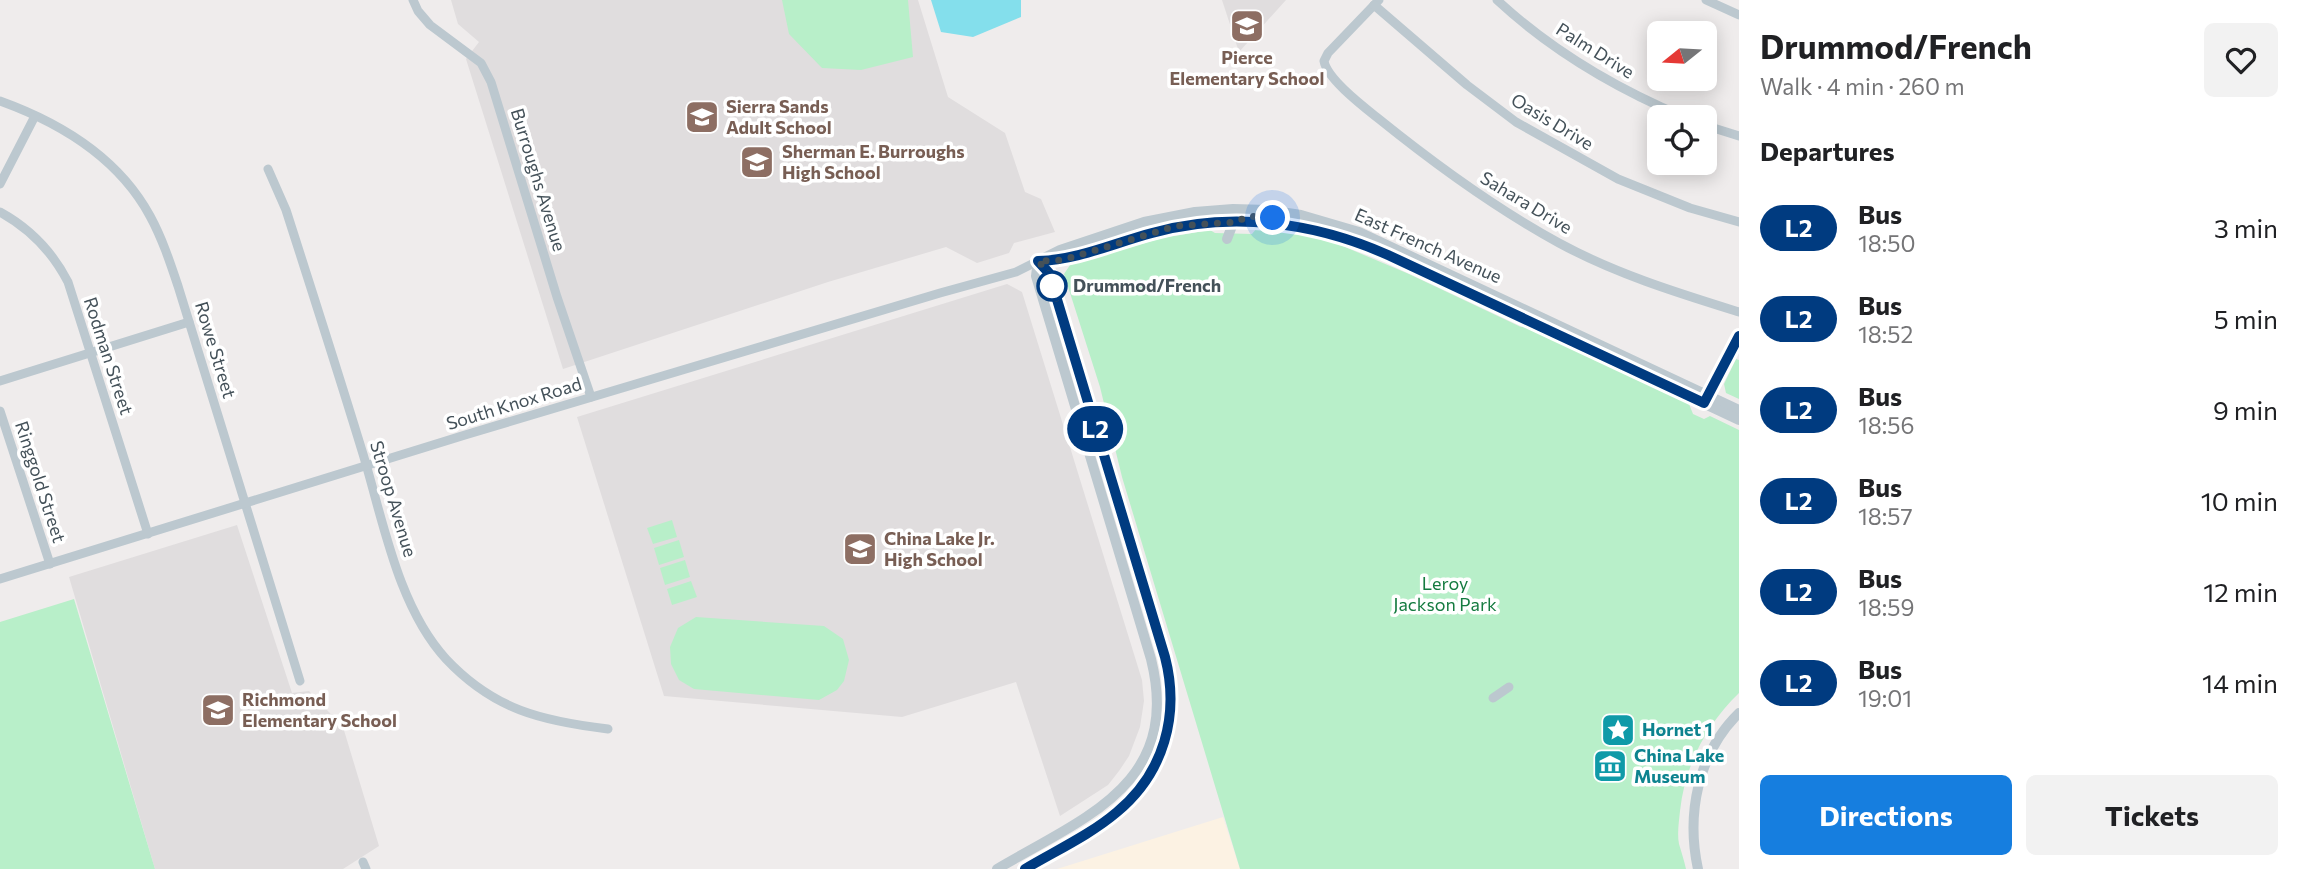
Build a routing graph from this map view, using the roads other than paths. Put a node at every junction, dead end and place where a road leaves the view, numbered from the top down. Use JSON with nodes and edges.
{"nodes":[{"id":1,"x":413,"y":0,"type":"edge"},
{"id":2,"x":1497,"y":0,"type":"edge"},
{"id":3,"x":1706,"y":0,"type":"edge"},
{"id":4,"x":1377,"y":3,"type":"edge"},
{"id":5,"x":1739,"y":15,"type":"edge"},
{"id":6,"x":0,"y":101,"type":"edge"},
{"id":7,"x":1659,"y":105,"type":"edge"},
{"id":8,"x":35,"y":116,"type":"junction"},
{"id":9,"x":1717,"y":129,"type":"edge"},
{"id":10,"x":1739,"y":136,"type":"edge"},
{"id":11,"x":268,"y":169,"type":"dead end"},
{"id":12,"x":0,"y":184,"type":"edge"},
{"id":13,"x":0,"y":212,"type":"edge"},
{"id":14,"x":1237,"y":222,"type":"junction"},
{"id":15,"x":1739,"y":222,"type":"edge"},
{"id":16,"x":1334,"y":223,"type":"junction"},
{"id":17,"x":1227,"y":239,"type":"dead end"},
{"id":18,"x":1038,"y":261,"type":"junction"},
{"id":19,"x":1739,"y":312,"type":"edge"},
{"id":20,"x":189,"y":322,"type":"junction"},
{"id":21,"x":1739,"y":336,"type":"edge"},
{"id":22,"x":90,"y":353,"type":"junction"},
{"id":23,"x":0,"y":381,"type":"edge"},
{"id":24,"x":592,"y":397,"type":"junction"},
{"id":25,"x":1706,"y":400,"type":"junction"},
{"id":26,"x":1739,"y":411,"type":"edge"},
{"id":27,"x":1,"y":415,"type":"edge"},
{"id":28,"x":1739,"y":420,"type":"edge"},
{"id":29,"x":367,"y":466,"type":"junction"},
{"id":30,"x":247,"y":504,"type":"junction"},
{"id":31,"x":148,"y":534,"type":"junction"},
{"id":32,"x":51,"y":564,"type":"junction"},
{"id":33,"x":0,"y":579,"type":"edge"},
{"id":34,"x":300,"y":681,"type":"dead end"},
{"id":35,"x":1509,"y":687,"type":"dead end"},
{"id":36,"x":1493,"y":698,"type":"dead end"},
{"id":37,"x":1739,"y":713,"type":"edge"},
{"id":38,"x":608,"y":729,"type":"dead end"},
{"id":39,"x":997,"y":869,"type":"edge"},
{"id":40,"x":1025,"y":869,"type":"edge"},
{"id":41,"x":1698,"y":869,"type":"edge"}],
"edges":[{"from":1,"to":24,"type":"street","name":"Burroughs Avenue"},
{"from":2,"to":7,"type":"street","name":"Palm Drive"},
{"from":3,"to":5,"type":"street"},
{"from":4,"to":15,"type":"street","name":"Oasis Drive"},
{"from":4,"to":19,"type":"street","name":"Sahara Drive"},
{"from":6,"to":8,"type":"street","name":"Rowe Street"},
{"from":8,"to":12,"type":"street"},
{"from":8,"to":20,"type":"street","name":"Rowe Street"},
{"from":9,"to":10,"type":"street"},
{"from":11,"to":29,"type":"street","name":"Stroop Avenue"},
{"from":13,"to":22,"type":"street","name":"Rodman Street"},
{"from":14,"to":16,"type":"street"},
{"from":14,"to":17,"type":"street"},
{"from":14,"to":18,"type":"street","name":"East French Avenue"},
{"from":14,"to":25,"type":"street","name":"East French Avenue"},
{"from":16,"to":18,"type":"street","name":"East French Avenue"},
{"from":16,"to":25,"type":"street","name":"East French Avenue"},
{"from":18,"to":24,"type":"street","name":"South Knox Road"},
{"from":18,"to":39,"type":"street"},
{"from":18,"to":40,"type":"street"},
{"from":20,"to":22,"type":"street"},
{"from":20,"to":30,"type":"street","name":"Rowe Street"},
{"from":21,"to":25,"type":"street"},
{"from":22,"to":23,"type":"street"},
{"from":22,"to":31,"type":"street","name":"Rodman Street"},
{"from":24,"to":29,"type":"street","name":"South Knox Road"},
{"from":25,"to":26,"type":"street","name":"East French Avenue"},
{"from":25,"to":28,"type":"street","name":"East French Avenue"},
{"from":27,"to":32,"type":"street","name":"Ringgold Street"},
{"from":29,"to":30,"type":"street","name":"South Knox Road"},
{"from":29,"to":38,"type":"street","name":"Stroop Avenue"},
{"from":30,"to":31,"type":"street","name":"South Knox Road"},
{"from":30,"to":34,"type":"street","name":"Rowe Street"},
{"from":31,"to":32,"type":"street","name":"South Knox Road"},
{"from":32,"to":33,"type":"street","name":"South Knox Road"},
{"from":35,"to":36,"type":"street"},
{"from":37,"to":41,"type":"street"}]}
